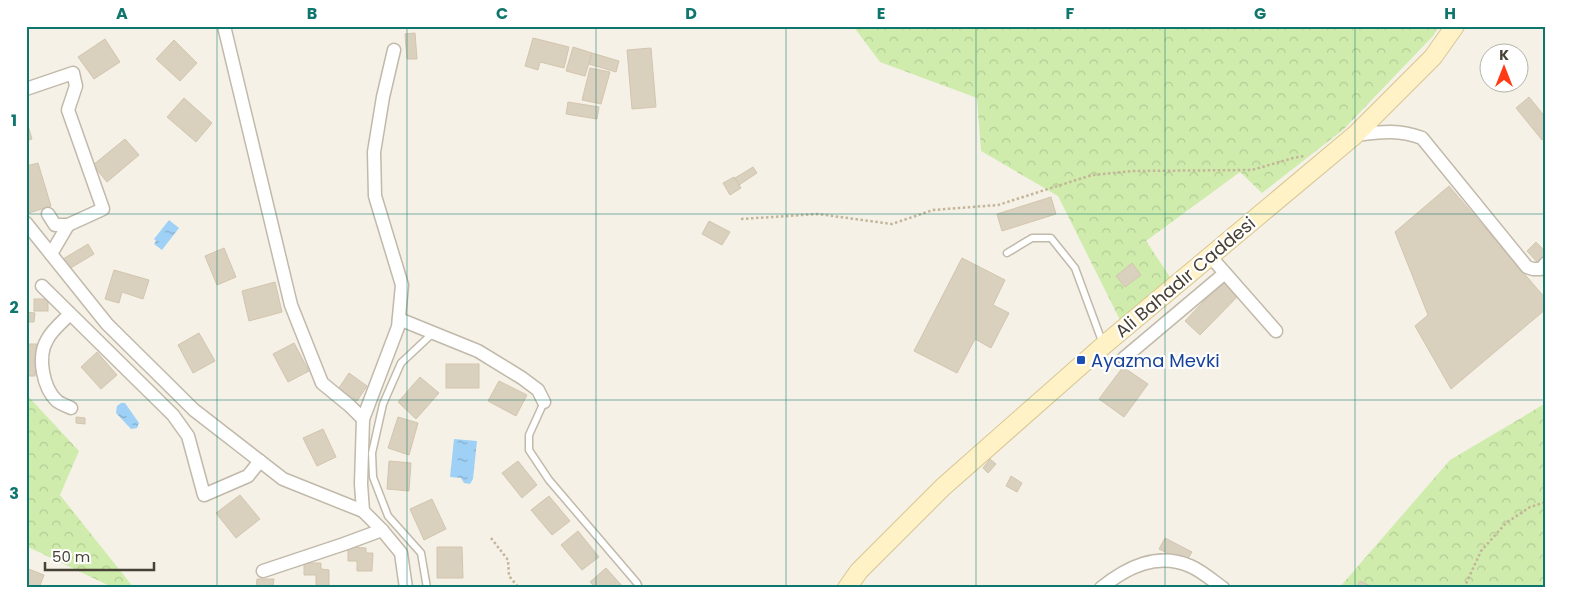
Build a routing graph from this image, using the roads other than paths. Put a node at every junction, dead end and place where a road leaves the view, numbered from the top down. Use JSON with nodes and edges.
{"nodes":[{"id":1,"x":224,"y":26,"type":"edge"},
{"id":2,"x":1456,"y":26,"type":"edge"},
{"id":3,"x":394,"y":50,"type":"dead end"},
{"id":4,"x":26,"y":89,"type":"edge"},
{"id":5,"x":1355,"y":135,"type":"junction"},
{"id":6,"x":48,"y":214,"type":"dead end"},
{"id":7,"x":26,"y":223,"type":"edge"},
{"id":8,"x":68,"y":225,"type":"junction"},
{"id":9,"x":1007,"y":252,"type":"dead end"},
{"id":10,"x":51,"y":254,"type":"junction"},
{"id":11,"x":1210,"y":256,"type":"junction"},
{"id":12,"x":1546,"y":263,"type":"edge"},
{"id":13,"x":1225,"y":273,"type":"junction"},
{"id":14,"x":42,"y":286,"type":"dead end"},
{"id":15,"x":70,"y":314,"type":"junction"},
{"id":16,"x":399,"y":318,"type":"junction"},
{"id":17,"x":1276,"y":331,"type":"dead end"},
{"id":18,"x":433,"y":333,"type":"junction"},
{"id":19,"x":1104,"y":345,"type":"junction"},
{"id":20,"x":1124,"y":358,"type":"dead end"},
{"id":21,"x":544,"y":402,"type":"joint"},
{"id":22,"x":71,"y":408,"type":"dead end"},
{"id":23,"x":362,"y":419,"type":"junction"},
{"id":24,"x":260,"y":461,"type":"junction"},
{"id":25,"x":363,"y":511,"type":"junction"},
{"id":26,"x":382,"y":530,"type":"junction"},
{"id":27,"x":263,"y":571,"type":"dead end"},
{"id":28,"x":406,"y":588,"type":"edge"},
{"id":29,"x":428,"y":588,"type":"edge"},
{"id":30,"x":639,"y":588,"type":"edge"},
{"id":31,"x":847,"y":588,"type":"edge"},
{"id":32,"x":1101,"y":588,"type":"edge"},
{"id":33,"x":1223,"y":588,"type":"edge"}],
"edges":[{"from":1,"to":23,"type":"street"},
{"from":2,"to":5,"type":"main road","name":"Ali Bahadır Caddesi"},
{"from":3,"to":16,"type":"street"},
{"from":4,"to":8,"type":"street"},
{"from":5,"to":11,"type":"main road","name":"Ali Bahadır Caddesi"},
{"from":5,"to":12,"type":"street"},
{"from":6,"to":8,"type":"street"},
{"from":7,"to":10,"type":"street"},
{"from":8,"to":10,"type":"street"},
{"from":9,"to":19,"type":"lane"},
{"from":10,"to":24,"type":"street"},
{"from":11,"to":13,"type":"street"},
{"from":11,"to":19,"type":"main road","name":"Ali Bahadır Caddesi"},
{"from":13,"to":17,"type":"street"},
{"from":13,"to":20,"type":"street"},
{"from":14,"to":15,"type":"street"},
{"from":15,"to":22,"type":"street"},
{"from":15,"to":24,"type":"street"},
{"from":16,"to":18,"type":"street"},
{"from":16,"to":23,"type":"street"},
{"from":18,"to":21,"type":"street"},
{"from":18,"to":29,"type":"lane"},
{"from":19,"to":31,"type":"main road","name":"Ali Bahadır Caddesi"},
{"from":21,"to":30,"type":"lane"},
{"from":23,"to":25,"type":"street"},
{"from":24,"to":25,"type":"street"},
{"from":25,"to":26,"type":"street"},
{"from":26,"to":27,"type":"street"},
{"from":26,"to":28,"type":"street"},
{"from":32,"to":33,"type":"street"}]}
